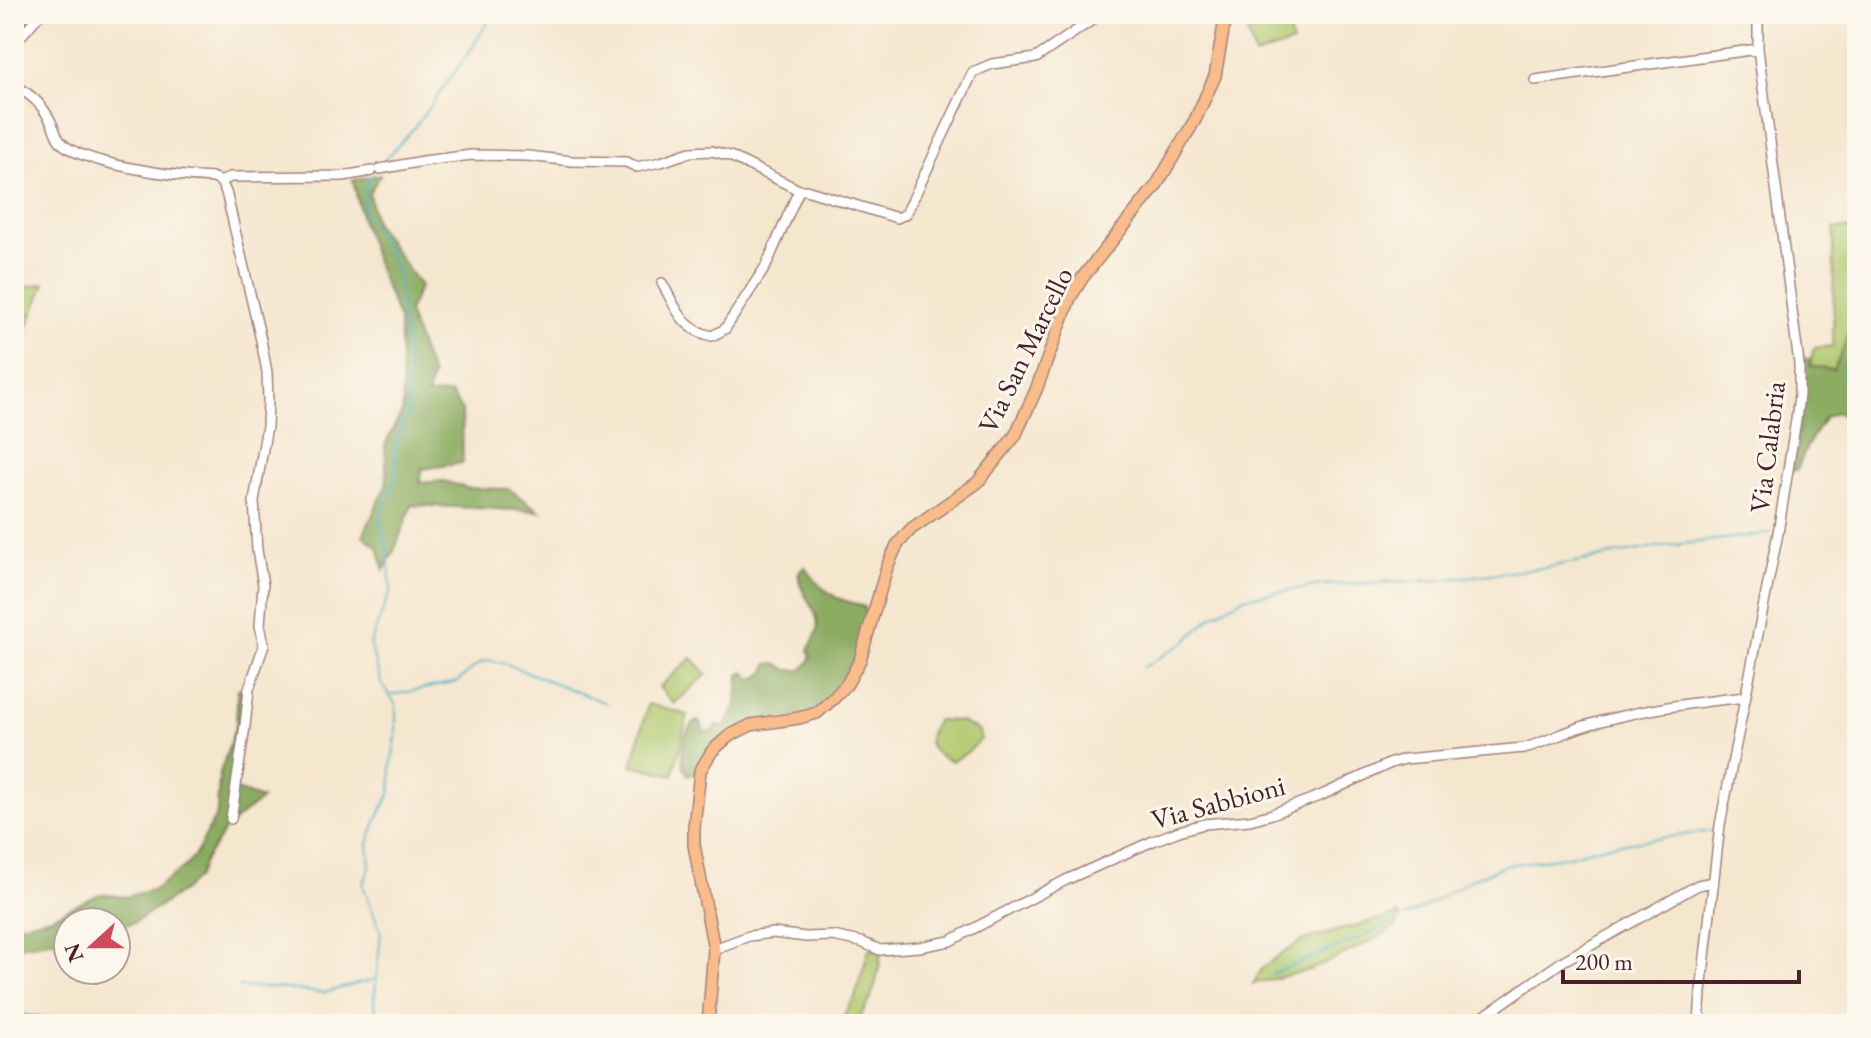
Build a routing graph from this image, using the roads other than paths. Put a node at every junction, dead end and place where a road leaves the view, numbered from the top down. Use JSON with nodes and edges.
{"nodes":[{"id":1,"x":40,"y":14,"type":"edge"},
{"id":2,"x":1101,"y":14,"type":"edge"},
{"id":3,"x":1760,"y":14,"type":"edge"},
{"id":4,"x":1225,"y":20,"type":"edge"},
{"id":5,"x":14,"y":44,"type":"edge"},
{"id":6,"x":1758,"y":49,"type":"junction"},
{"id":7,"x":1535,"y":80,"type":"dead end"},
{"id":8,"x":14,"y":86,"type":"edge"},
{"id":9,"x":221,"y":182,"type":"junction"},
{"id":10,"x":799,"y":190,"type":"junction"},
{"id":11,"x":662,"y":283,"type":"dead end"},
{"id":12,"x":1745,"y":697,"type":"junction"},
{"id":13,"x":231,"y":819,"type":"dead end"},
{"id":14,"x":1713,"y":882,"type":"junction"},
{"id":15,"x":714,"y":949,"type":"junction"},
{"id":16,"x":708,"y":1024,"type":"edge"},
{"id":17,"x":1473,"y":1024,"type":"edge"},
{"id":18,"x":1699,"y":1024,"type":"edge"}],
"edges":[{"from":1,"to":5,"type":"street"},
{"from":2,"to":10,"type":"street"},
{"from":3,"to":6,"type":"street","name":"Via Calabria"},
{"from":4,"to":15,"type":"main road","name":"Via San Marcello"},
{"from":6,"to":7,"type":"street"},
{"from":6,"to":12,"type":"street","name":"Via Calabria"},
{"from":8,"to":9,"type":"street"},
{"from":9,"to":10,"type":"street"},
{"from":9,"to":13,"type":"street"},
{"from":10,"to":11,"type":"street"},
{"from":12,"to":14,"type":"street","name":"Via Calabria"},
{"from":12,"to":15,"type":"street","name":"Via Sabbioni"},
{"from":14,"to":17,"type":"street"},
{"from":14,"to":18,"type":"street","name":"Via Calabria"},
{"from":15,"to":16,"type":"main road","name":"Via San Marcello"}]}
